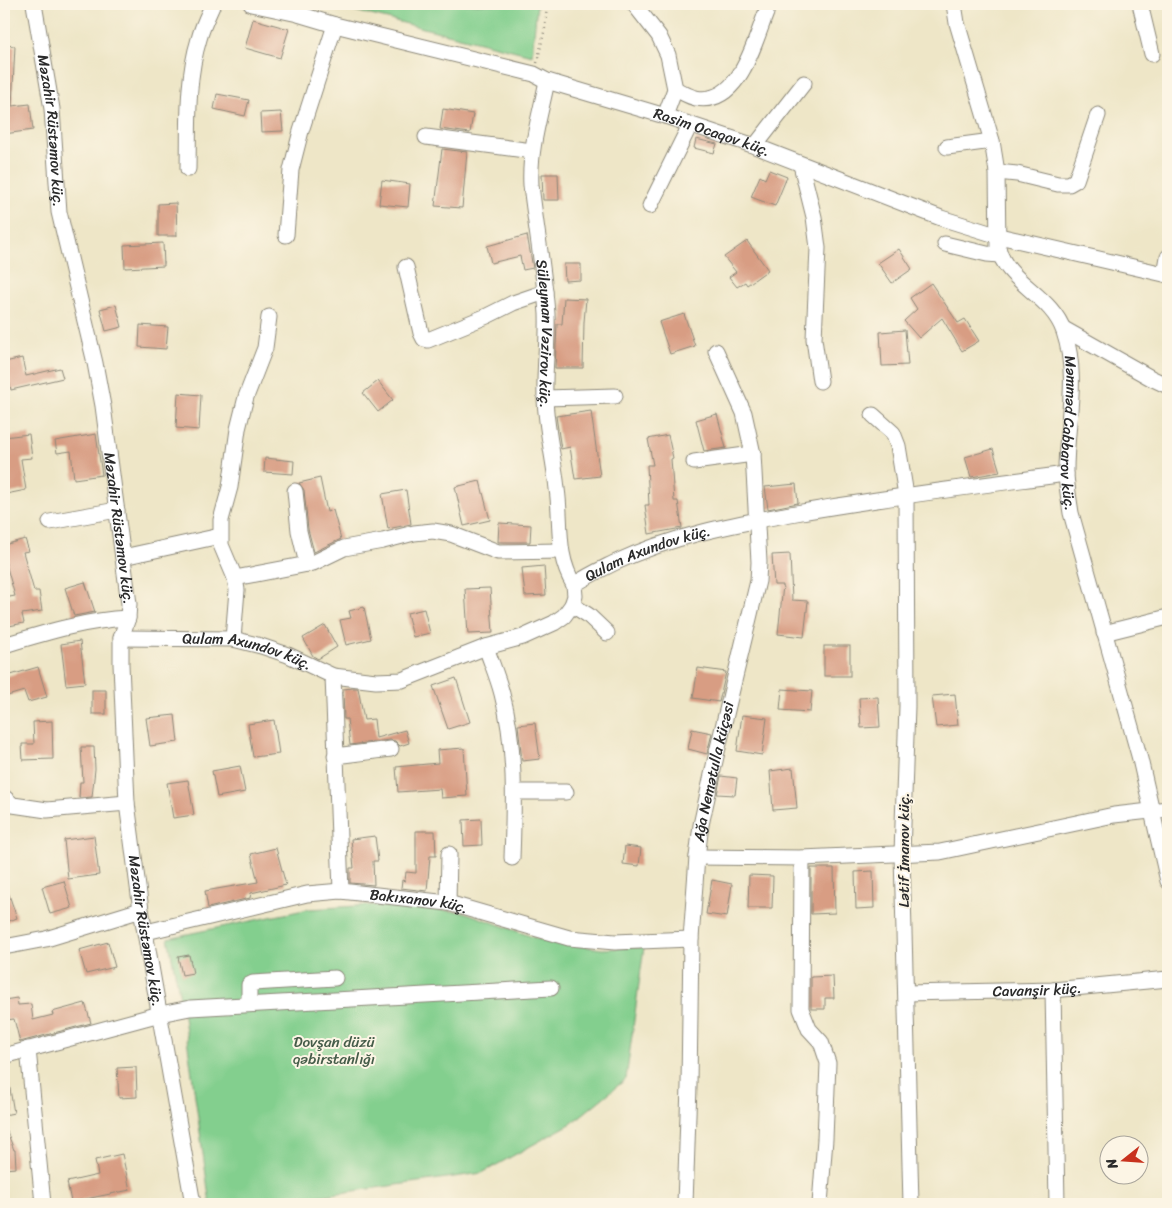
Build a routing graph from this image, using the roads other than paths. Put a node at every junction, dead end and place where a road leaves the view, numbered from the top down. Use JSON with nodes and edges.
{"nodes":[{"id":1,"x":34,"y":4,"type":"edge"},
{"id":2,"x":213,"y":4,"type":"edge"},
{"id":3,"x":250,"y":4,"type":"edge"},
{"id":4,"x":634,"y":4,"type":"edge"},
{"id":5,"x":954,"y":4,"type":"edge"},
{"id":6,"x":1140,"y":4,"type":"edge"},
{"id":7,"x":766,"y":13,"type":"dead end"},
{"id":8,"x":335,"y":25,"type":"junction"},
{"id":9,"x":1152,"y":54,"type":"dead end"},
{"id":10,"x":540,"y":78,"type":"junction"},
{"id":11,"x":804,"y":83,"type":"dead end"},
{"id":12,"x":675,"y":89,"type":"junction"},
{"id":13,"x":1098,"y":115,"type":"dead end"},
{"id":14,"x":665,"y":116,"type":"junction"},
{"id":15,"x":690,"y":125,"type":"junction"},
{"id":16,"x":426,"y":138,"type":"dead end"},
{"id":17,"x":992,"y":141,"type":"junction"},
{"id":18,"x":754,"y":146,"type":"junction"},
{"id":19,"x":947,"y":147,"type":"dead end"},
{"id":20,"x":532,"y":151,"type":"junction"},
{"id":21,"x":801,"y":165,"type":"junction"},
{"id":22,"x":188,"y":169,"type":"dead end"},
{"id":23,"x":997,"y":172,"type":"junction"},
{"id":24,"x":650,"y":206,"type":"dead end"},
{"id":25,"x":286,"y":234,"type":"dead end"},
{"id":26,"x":999,"y":236,"type":"junction"},
{"id":27,"x":945,"y":244,"type":"dead end"},
{"id":28,"x":1000,"y":255,"type":"junction"},
{"id":29,"x":1168,"y":257,"type":"edge"},
{"id":30,"x":406,"y":267,"type":"dead end"},
{"id":31,"x":1166,"y":275,"type":"edge"},
{"id":32,"x":545,"y":292,"type":"junction"},
{"id":33,"x":269,"y":317,"type":"dead end"},
{"id":34,"x":1064,"y":329,"type":"junction"},
{"id":35,"x":716,"y":351,"type":"dead end"},
{"id":36,"x":820,"y":381,"type":"dead end"},
{"id":37,"x":1168,"y":386,"type":"edge"},
{"id":38,"x":615,"y":396,"type":"dead end"},
{"id":39,"x":545,"y":398,"type":"junction"},
{"id":40,"x":873,"y":415,"type":"dead end"},
{"id":41,"x":753,"y":454,"type":"junction"},
{"id":42,"x":694,"y":462,"type":"dead end"},
{"id":43,"x":1066,"y":474,"type":"junction"},
{"id":44,"x":295,"y":491,"type":"dead end"},
{"id":45,"x":906,"y":495,"type":"junction"},
{"id":46,"x":117,"y":510,"type":"junction"},
{"id":47,"x":758,"y":520,"type":"junction"},
{"id":48,"x":50,"y":522,"type":"dead end"},
{"id":49,"x":220,"y":536,"type":"junction"},
{"id":50,"x":560,"y":551,"type":"junction"},
{"id":51,"x":123,"y":557,"type":"junction"},
{"id":52,"x":307,"y":564,"type":"junction"},
{"id":53,"x":235,"y":578,"type":"junction"},
{"id":54,"x":574,"y":585,"type":"junction"},
{"id":55,"x":572,"y":605,"type":"junction"},
{"id":56,"x":1168,"y":617,"type":"edge"},
{"id":57,"x":128,"y":618,"type":"junction"},
{"id":58,"x":607,"y":633,"type":"dead end"},
{"id":59,"x":1104,"y":633,"type":"junction"},
{"id":60,"x":121,"y":638,"type":"junction"},
{"id":61,"x":233,"y":639,"type":"junction"},
{"id":62,"x":4,"y":645,"type":"edge"},
{"id":63,"x":486,"y":647,"type":"junction"},
{"id":64,"x":332,"y":676,"type":"junction"},
{"id":65,"x":391,"y":749,"type":"dead end"},
{"id":66,"x":336,"y":756,"type":"junction"},
{"id":67,"x":514,"y":792,"type":"junction"},
{"id":68,"x":566,"y":792,"type":"dead end"},
{"id":69,"x":4,"y":797,"type":"edge"},
{"id":70,"x":127,"y":804,"type":"junction"},
{"id":71,"x":1161,"y":810,"type":"edge"},
{"id":72,"x":449,"y":854,"type":"dead end"},
{"id":73,"x":902,"y":854,"type":"junction"},
{"id":74,"x":697,"y":857,"type":"junction"},
{"id":75,"x":512,"y":858,"type":"dead end"},
{"id":76,"x":802,"y":858,"type":"junction"},
{"id":77,"x":1168,"y":881,"type":"edge"},
{"id":78,"x":341,"y":891,"type":"junction"},
{"id":79,"x":448,"y":903,"type":"junction"},
{"id":80,"x":141,"y":910,"type":"junction"},
{"id":81,"x":146,"y":932,"type":"junction"},
{"id":82,"x":691,"y":939,"type":"junction"},
{"id":83,"x":4,"y":947,"type":"edge"},
{"id":84,"x":335,"y":978,"type":"dead end"},
{"id":85,"x":1168,"y":979,"type":"edge"},
{"id":86,"x":551,"y":988,"type":"dead end"},
{"id":87,"x":1053,"y":990,"type":"junction"},
{"id":88,"x":906,"y":993,"type":"junction"},
{"id":89,"x":249,"y":1004,"type":"junction"},
{"id":90,"x":160,"y":1014,"type":"junction"},
{"id":91,"x":28,"y":1050,"type":"junction"},
{"id":92,"x":4,"y":1056,"type":"edge"},
{"id":93,"x":43,"y":1204,"type":"edge"},
{"id":94,"x":193,"y":1204,"type":"edge"},
{"id":95,"x":685,"y":1204,"type":"edge"},
{"id":96,"x":820,"y":1204,"type":"edge"},
{"id":97,"x":911,"y":1204,"type":"edge"},
{"id":98,"x":1057,"y":1204,"type":"edge"}],
"edges":[{"from":1,"to":46,"type":"street","name":"Məzahir Rüstəmov küç."},
{"from":2,"to":22,"type":"street"},
{"from":3,"to":8,"type":"street","name":"Rasim Ocaqov küç."},
{"from":4,"to":12,"type":"street"},
{"from":5,"to":17,"type":"street"},
{"from":6,"to":9,"type":"street"},
{"from":7,"to":12,"type":"street"},
{"from":8,"to":10,"type":"street","name":"Rasim Ocaqov küç."},
{"from":8,"to":25,"type":"street"},
{"from":10,"to":14,"type":"street","name":"Rasim Ocaqov küç."},
{"from":10,"to":20,"type":"street","name":"Süleyman Vəzirov küç."},
{"from":11,"to":18,"type":"street"},
{"from":12,"to":14,"type":"street"},
{"from":13,"to":23,"type":"street"},
{"from":14,"to":15,"type":"street","name":"Rasim Ocaqov küç."},
{"from":15,"to":18,"type":"street","name":"Rasim Ocaqov küç."},
{"from":15,"to":24,"type":"street"},
{"from":16,"to":20,"type":"street"},
{"from":17,"to":19,"type":"street"},
{"from":17,"to":23,"type":"street"},
{"from":18,"to":21,"type":"street","name":"Rasim Ocaqov küç."},
{"from":20,"to":32,"type":"street","name":"Süleyman Vəzirov küç."},
{"from":21,"to":26,"type":"street","name":"Rasim Ocaqov küç."},
{"from":21,"to":36,"type":"street"},
{"from":23,"to":26,"type":"street"},
{"from":26,"to":28,"type":"street"},
{"from":26,"to":31,"type":"street","name":"Rasim Ocaqov küç."},
{"from":27,"to":28,"type":"street"},
{"from":28,"to":34,"type":"street","name":"Məmməd Cabbarov küç."},
{"from":29,"to":31,"type":"street"},
{"from":30,"to":32,"type":"street"},
{"from":32,"to":39,"type":"street","name":"Süleyman Vəzirov küç."},
{"from":33,"to":49,"type":"street"},
{"from":34,"to":37,"type":"street"},
{"from":34,"to":43,"type":"street","name":"Məmməd Cabbarov küç."},
{"from":35,"to":41,"type":"street","name":"Ağa Nemətulla küçəsi"},
{"from":38,"to":39,"type":"street"},
{"from":39,"to":50,"type":"street","name":"Süleyman Vəzirov küç."},
{"from":40,"to":45,"type":"street","name":"Lətif İmanov küç."},
{"from":41,"to":42,"type":"street"},
{"from":41,"to":47,"type":"street","name":"Ağa Nemətulla küçəsi"},
{"from":43,"to":45,"type":"street","name":"Qulam Axundov küç."},
{"from":43,"to":59,"type":"street","name":"Məmməd Cabbarov küç."},
{"from":44,"to":52,"type":"street"},
{"from":45,"to":47,"type":"street","name":"Qulam Axundov küç."},
{"from":45,"to":73,"type":"street","name":"Lətif İmanov küç."},
{"from":46,"to":48,"type":"street"},
{"from":46,"to":51,"type":"street","name":"Məzahir Rüstəmov küç."},
{"from":47,"to":54,"type":"street","name":"Qulam Axundov küç."},
{"from":47,"to":74,"type":"street","name":"Ağa Nemətulla küçəsi"},
{"from":49,"to":51,"type":"street"},
{"from":49,"to":53,"type":"street"},
{"from":50,"to":52,"type":"street"},
{"from":50,"to":54,"type":"street","name":"Süleyman Vəzirov küç."},
{"from":51,"to":57,"type":"street","name":"Məzahir Rüstəmov küç."},
{"from":52,"to":53,"type":"street"},
{"from":53,"to":61,"type":"street"},
{"from":54,"to":55,"type":"street","name":"Qulam Axundov küç."},
{"from":55,"to":58,"type":"street"},
{"from":55,"to":63,"type":"street","name":"Qulam Axundov küç."},
{"from":56,"to":59,"type":"street"},
{"from":57,"to":60,"type":"street","name":"Məzahir Rüstəmov küç."},
{"from":57,"to":62,"type":"street"},
{"from":59,"to":71,"type":"street","name":"Məmməd Cabbarov küç."},
{"from":60,"to":61,"type":"street","name":"Qulam Axundov küç."},
{"from":60,"to":70,"type":"street","name":"Məzahir Rüstəmov küç."},
{"from":61,"to":64,"type":"street","name":"Qulam Axundov küç."},
{"from":63,"to":64,"type":"street","name":"Qulam Axundov küç."},
{"from":63,"to":67,"type":"street"},
{"from":64,"to":66,"type":"street"},
{"from":65,"to":66,"type":"street"},
{"from":66,"to":78,"type":"street"},
{"from":67,"to":68,"type":"street"},
{"from":67,"to":75,"type":"street"},
{"from":69,"to":70,"type":"street"},
{"from":70,"to":80,"type":"street","name":"Məzahir Rüstəmov küç."},
{"from":71,"to":73,"type":"street"},
{"from":71,"to":77,"type":"street","name":"Məmməd Cabbarov küç."},
{"from":72,"to":79,"type":"street"},
{"from":73,"to":76,"type":"street"},
{"from":73,"to":88,"type":"street","name":"Lətif İmanov küç."},
{"from":74,"to":76,"type":"street"},
{"from":74,"to":82,"type":"street","name":"Ağa Nemətulla küçəsi"},
{"from":76,"to":96,"type":"street"},
{"from":78,"to":79,"type":"street","name":"Bakıxanov küç."},
{"from":78,"to":81,"type":"street","name":"Bakıxanov küç."},
{"from":79,"to":82,"type":"street","name":"Bakıxanov küç."},
{"from":80,"to":81,"type":"street","name":"Məzahir Rüstəmov küç."},
{"from":80,"to":83,"type":"street"},
{"from":81,"to":90,"type":"street","name":"Məzahir Rüstəmov küç."},
{"from":82,"to":95,"type":"street","name":"Ağa Nemətulla küçəsi"},
{"from":84,"to":89,"type":"street"},
{"from":85,"to":87,"type":"street","name":"Cavanşir küç."},
{"from":86,"to":89,"type":"street"},
{"from":87,"to":88,"type":"street","name":"Cavanşir küç."},
{"from":87,"to":98,"type":"street"},
{"from":88,"to":97,"type":"street","name":"Lətif İmanov küç."},
{"from":89,"to":90,"type":"street"},
{"from":90,"to":91,"type":"street"},
{"from":90,"to":94,"type":"street","name":"Məzahir Rüstəmov küç."},
{"from":91,"to":92,"type":"street"},
{"from":91,"to":93,"type":"street"}]}
